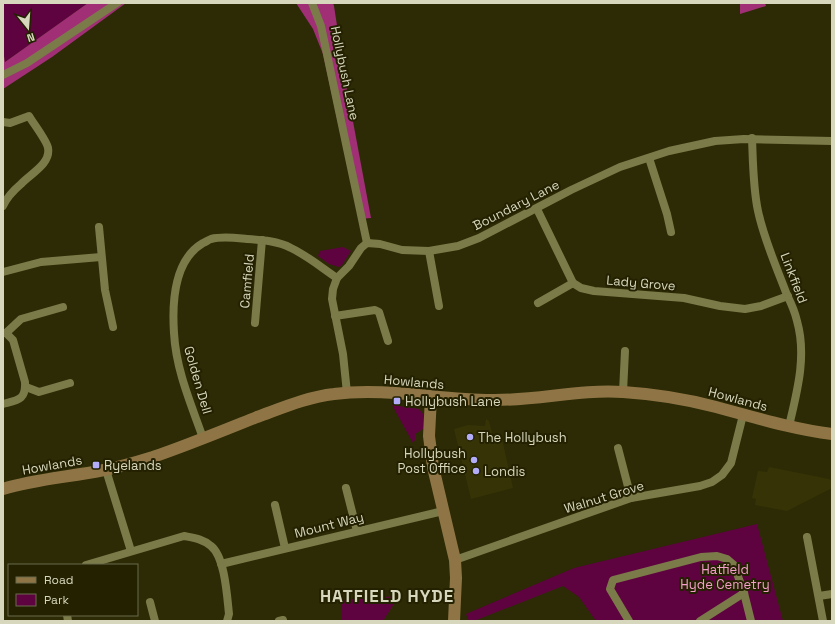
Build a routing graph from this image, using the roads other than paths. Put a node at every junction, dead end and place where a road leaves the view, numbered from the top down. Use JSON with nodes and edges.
{"nodes":[{"id":1,"x":117,"y":3,"type":"edge"},
{"id":2,"x":312,"y":3,"type":"edge"},
{"id":3,"x":3,"y":75,"type":"edge"},
{"id":4,"x":3,"y":122,"type":"edge"},
{"id":5,"x":752,"y":138,"type":"junction"},
{"id":6,"x":832,"y":141,"type":"edge"},
{"id":7,"x":649,"y":158,"type":"junction"},
{"id":8,"x":3,"y":206,"type":"edge"},
{"id":9,"x":537,"y":209,"type":"junction"},
{"id":10,"x":99,"y":227,"type":"dead end"},
{"id":11,"x":671,"y":232,"type":"dead end"},
{"id":12,"x":262,"y":240,"type":"junction"},
{"id":13,"x":367,"y":243,"type":"junction"},
{"id":14,"x":429,"y":251,"type":"junction"},
{"id":15,"x":101,"y":257,"type":"junction"},
{"id":16,"x":3,"y":272,"type":"edge"},
{"id":17,"x":337,"y":278,"type":"junction"},
{"id":18,"x":573,"y":283,"type":"junction"},
{"id":19,"x":788,"y":296,"type":"junction"},
{"id":20,"x":538,"y":303,"type":"dead end"},
{"id":21,"x":439,"y":306,"type":"dead end"},
{"id":22,"x":63,"y":308,"type":"dead end"},
{"id":23,"x":335,"y":316,"type":"junction"},
{"id":24,"x":255,"y":323,"type":"dead end"},
{"id":25,"x":112,"y":327,"type":"dead end"},
{"id":26,"x":5,"y":333,"type":"edge"},
{"id":27,"x":388,"y":341,"type":"dead end"},
{"id":28,"x":625,"y":351,"type":"dead end"},
{"id":29,"x":70,"y":383,"type":"dead end"},
{"id":30,"x":26,"y":387,"type":"junction"},
{"id":31,"x":348,"y":392,"type":"junction"},
{"id":32,"x":623,"y":392,"type":"junction"},
{"id":33,"x":431,"y":397,"type":"junction"},
{"id":34,"x":3,"y":404,"type":"edge"},
{"id":35,"x":743,"y":415,"type":"junction"},
{"id":36,"x":789,"y":426,"type":"junction"},
{"id":37,"x":832,"y":434,"type":"edge"},
{"id":38,"x":203,"y":438,"type":"junction"},
{"id":39,"x":618,"y":448,"type":"dead end"},
{"id":40,"x":106,"y":470,"type":"junction"},
{"id":41,"x":346,"y":488,"type":"dead end"},
{"id":42,"x":3,"y":489,"type":"edge"},
{"id":43,"x":631,"y":498,"type":"junction"},
{"id":44,"x":275,"y":505,"type":"dead end"},
{"id":45,"x":443,"y":511,"type":"junction"},
{"id":46,"x":357,"y":531,"type":"junction"},
{"id":47,"x":807,"y":537,"type":"dead end"},
{"id":48,"x":284,"y":548,"type":"junction"},
{"id":49,"x":131,"y":552,"type":"junction"},
{"id":50,"x":455,"y":560,"type":"junction"},
{"id":51,"x":89,"y":564,"type":"edge"},
{"id":52,"x":221,"y":564,"type":"junction"},
{"id":53,"x":744,"y":593,"type":"junction"},
{"id":54,"x":832,"y":594,"type":"edge"},
{"id":55,"x":819,"y":596,"type":"junction"},
{"id":56,"x":150,"y":602,"type":"dead end"},
{"id":57,"x":155,"y":621,"type":"edge"},
{"id":58,"x":227,"y":621,"type":"edge"},
{"id":59,"x":454,"y":621,"type":"edge"},
{"id":60,"x":629,"y":621,"type":"edge"},
{"id":61,"x":700,"y":621,"type":"edge"},
{"id":62,"x":751,"y":621,"type":"edge"},
{"id":63,"x":824,"y":621,"type":"edge"}],
"edges":[{"from":1,"to":3,"type":"street"},
{"from":2,"to":13,"type":"street","name":"Hollybush Lane"},
{"from":4,"to":8,"type":"street"},
{"from":5,"to":6,"type":"street","name":"Boundary Lane"},
{"from":5,"to":7,"type":"street","name":"Boundary Lane"},
{"from":5,"to":19,"type":"street","name":"Linkfield"},
{"from":7,"to":9,"type":"street","name":"Boundary Lane"},
{"from":7,"to":11,"type":"street"},
{"from":9,"to":14,"type":"street","name":"Boundary Lane"},
{"from":9,"to":18,"type":"street"},
{"from":10,"to":15,"type":"street"},
{"from":12,"to":17,"type":"street","name":"Golden Dell"},
{"from":12,"to":24,"type":"street","name":"Camfield"},
{"from":12,"to":38,"type":"street","name":"Golden Dell"},
{"from":13,"to":14,"type":"street","name":"Boundary Lane"},
{"from":13,"to":17,"type":"street"},
{"from":14,"to":21,"type":"street"},
{"from":15,"to":16,"type":"street"},
{"from":15,"to":25,"type":"street"},
{"from":17,"to":23,"type":"street"},
{"from":18,"to":19,"type":"street","name":"Lady Grove"},
{"from":18,"to":20,"type":"street"},
{"from":19,"to":36,"type":"street","name":"Linkfield"},
{"from":22,"to":26,"type":"street"},
{"from":23,"to":27,"type":"street"},
{"from":23,"to":31,"type":"street"},
{"from":26,"to":30,"type":"street"},
{"from":28,"to":32,"type":"street"},
{"from":29,"to":30,"type":"street"},
{"from":30,"to":34,"type":"street"},
{"from":31,"to":33,"type":"street","name":"Howlands"},
{"from":31,"to":38,"type":"street","name":"Howlands"},
{"from":32,"to":33,"type":"street","name":"Howlands"},
{"from":32,"to":35,"type":"street","name":"Howlands"},
{"from":33,"to":45,"type":"street"},
{"from":35,"to":36,"type":"street","name":"Howlands"},
{"from":35,"to":43,"type":"street","name":"Walnut Grove"},
{"from":36,"to":37,"type":"street","name":"Howlands"},
{"from":38,"to":40,"type":"street","name":"Howlands"},
{"from":39,"to":43,"type":"street"},
{"from":40,"to":42,"type":"street","name":"Howlands"},
{"from":40,"to":49,"type":"street"},
{"from":41,"to":46,"type":"street"},
{"from":43,"to":50,"type":"street","name":"Walnut Grove"},
{"from":44,"to":48,"type":"street"},
{"from":45,"to":46,"type":"street","name":"Mount Way"},
{"from":45,"to":50,"type":"street"},
{"from":46,"to":48,"type":"street","name":"Mount Way"},
{"from":47,"to":55,"type":"street"},
{"from":48,"to":52,"type":"street","name":"Mount Way"},
{"from":49,"to":51,"type":"street"},
{"from":49,"to":52,"type":"street"},
{"from":50,"to":59,"type":"street"},
{"from":52,"to":58,"type":"street"},
{"from":53,"to":60,"type":"street"},
{"from":53,"to":61,"type":"street"},
{"from":53,"to":62,"type":"street"},
{"from":54,"to":55,"type":"street"},
{"from":55,"to":63,"type":"street"},
{"from":56,"to":57,"type":"street"}]}
